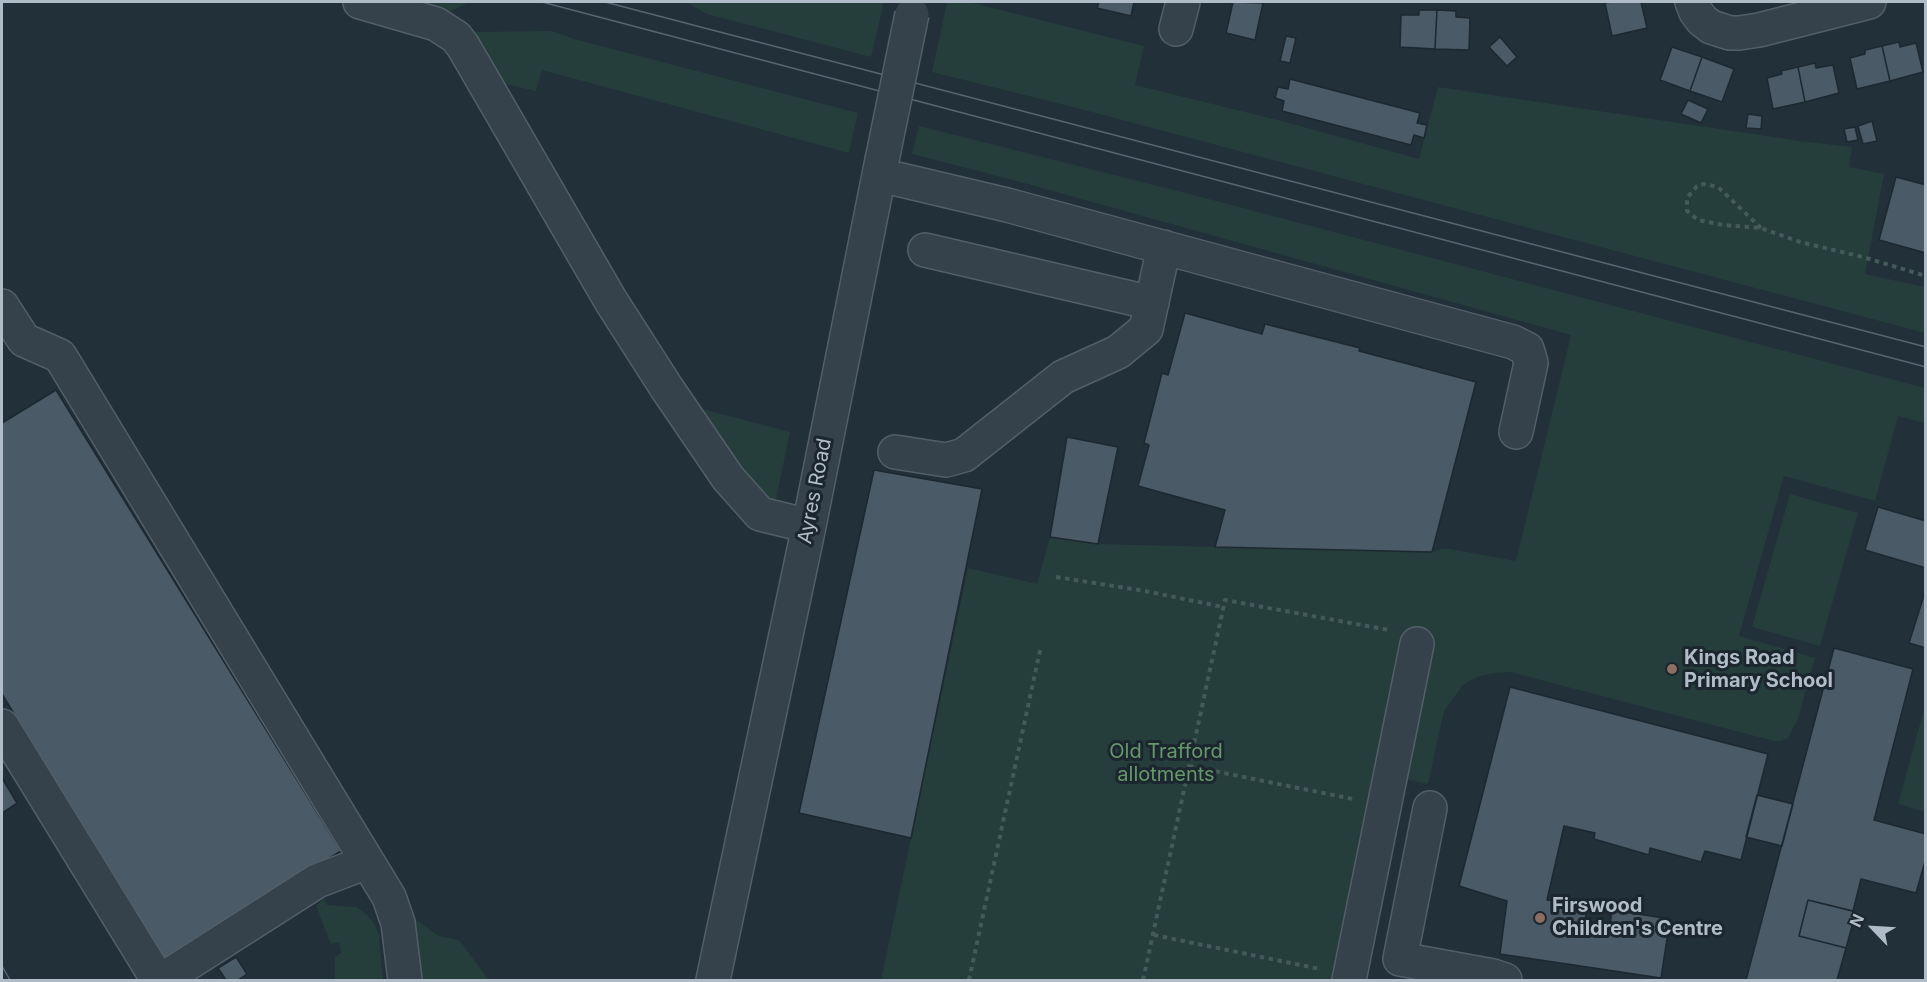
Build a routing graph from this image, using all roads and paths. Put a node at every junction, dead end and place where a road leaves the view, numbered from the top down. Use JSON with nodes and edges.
{"nodes":[{"id":1,"x":360,"y":2,"type":"edge"},
{"id":2,"x":1692,"y":2,"type":"edge"},
{"id":3,"x":1869,"y":2,"type":"edge"},
{"id":4,"x":914,"y":8,"type":"edge"},
{"id":5,"x":881,"y":167,"type":"junction"},
{"id":6,"x":1761,"y":228,"type":"junction"},
{"id":7,"x":1164,"y":247,"type":"junction"},
{"id":8,"x":926,"y":250,"type":"dead end"},
{"id":9,"x":1926,"y":276,"type":"edge"},
{"id":10,"x":1152,"y":303,"type":"junction"},
{"id":11,"x":2,"y":306,"type":"edge"},
{"id":12,"x":1516,"y":432,"type":"dead end"},
{"id":13,"x":895,"y":452,"type":"dead end"},
{"id":14,"x":809,"y":526,"type":"junction"},
{"id":15,"x":1056,"y":577,"type":"dead end"},
{"id":16,"x":1223,"y":607,"type":"junction"},
{"id":17,"x":1417,"y":644,"type":"joint"},
{"id":18,"x":1041,"y":646,"type":"dead end"},
{"id":19,"x":2,"y":726,"type":"edge"},
{"id":20,"x":1189,"y":766,"type":"junction"},
{"id":21,"x":1384,"y":805,"type":"junction"},
{"id":22,"x":1430,"y":808,"type":"dead end"},
{"id":23,"x":367,"y":862,"type":"junction"},
{"id":24,"x":1154,"y":935,"type":"junction"},
{"id":25,"x":1350,"y":977,"type":"edge"},
{"id":26,"x":160,"y":981,"type":"edge"},
{"id":27,"x":405,"y":981,"type":"edge"},
{"id":28,"x":713,"y":981,"type":"edge"},
{"id":29,"x":969,"y":981,"type":"edge"},
{"id":30,"x":1143,"y":981,"type":"edge"},
{"id":31,"x":1505,"y":981,"type":"edge"}],
"edges":[{"from":1,"to":14,"type":"street"},
{"from":2,"to":3,"type":"street"},
{"from":4,"to":5,"type":"street","name":"Ayres Road","bridge":true},
{"from":5,"to":7,"type":"street"},
{"from":5,"to":14,"type":"street","name":"Ayres Road"},
{"from":6,"to":6,"type":"path"},
{"from":6,"to":9,"type":"path"},
{"from":7,"to":10,"type":"street"},
{"from":7,"to":12,"type":"street"},
{"from":8,"to":10,"type":"street"},
{"from":10,"to":13,"type":"street"},
{"from":11,"to":23,"type":"street"},
{"from":14,"to":28,"type":"street","name":"Ayres Road"},
{"from":15,"to":16,"type":"path"},
{"from":16,"to":17,"type":"path"},
{"from":16,"to":20,"type":"path"},
{"from":17,"to":21,"type":"street"},
{"from":18,"to":29,"type":"path"},
{"from":19,"to":26,"type":"street"},
{"from":20,"to":21,"type":"path"},
{"from":20,"to":24,"type":"path"},
{"from":21,"to":25,"type":"street"},
{"from":22,"to":31,"type":"street"},
{"from":23,"to":26,"type":"street"},
{"from":23,"to":27,"type":"street"},
{"from":24,"to":25,"type":"path"},
{"from":24,"to":30,"type":"path"}]}
